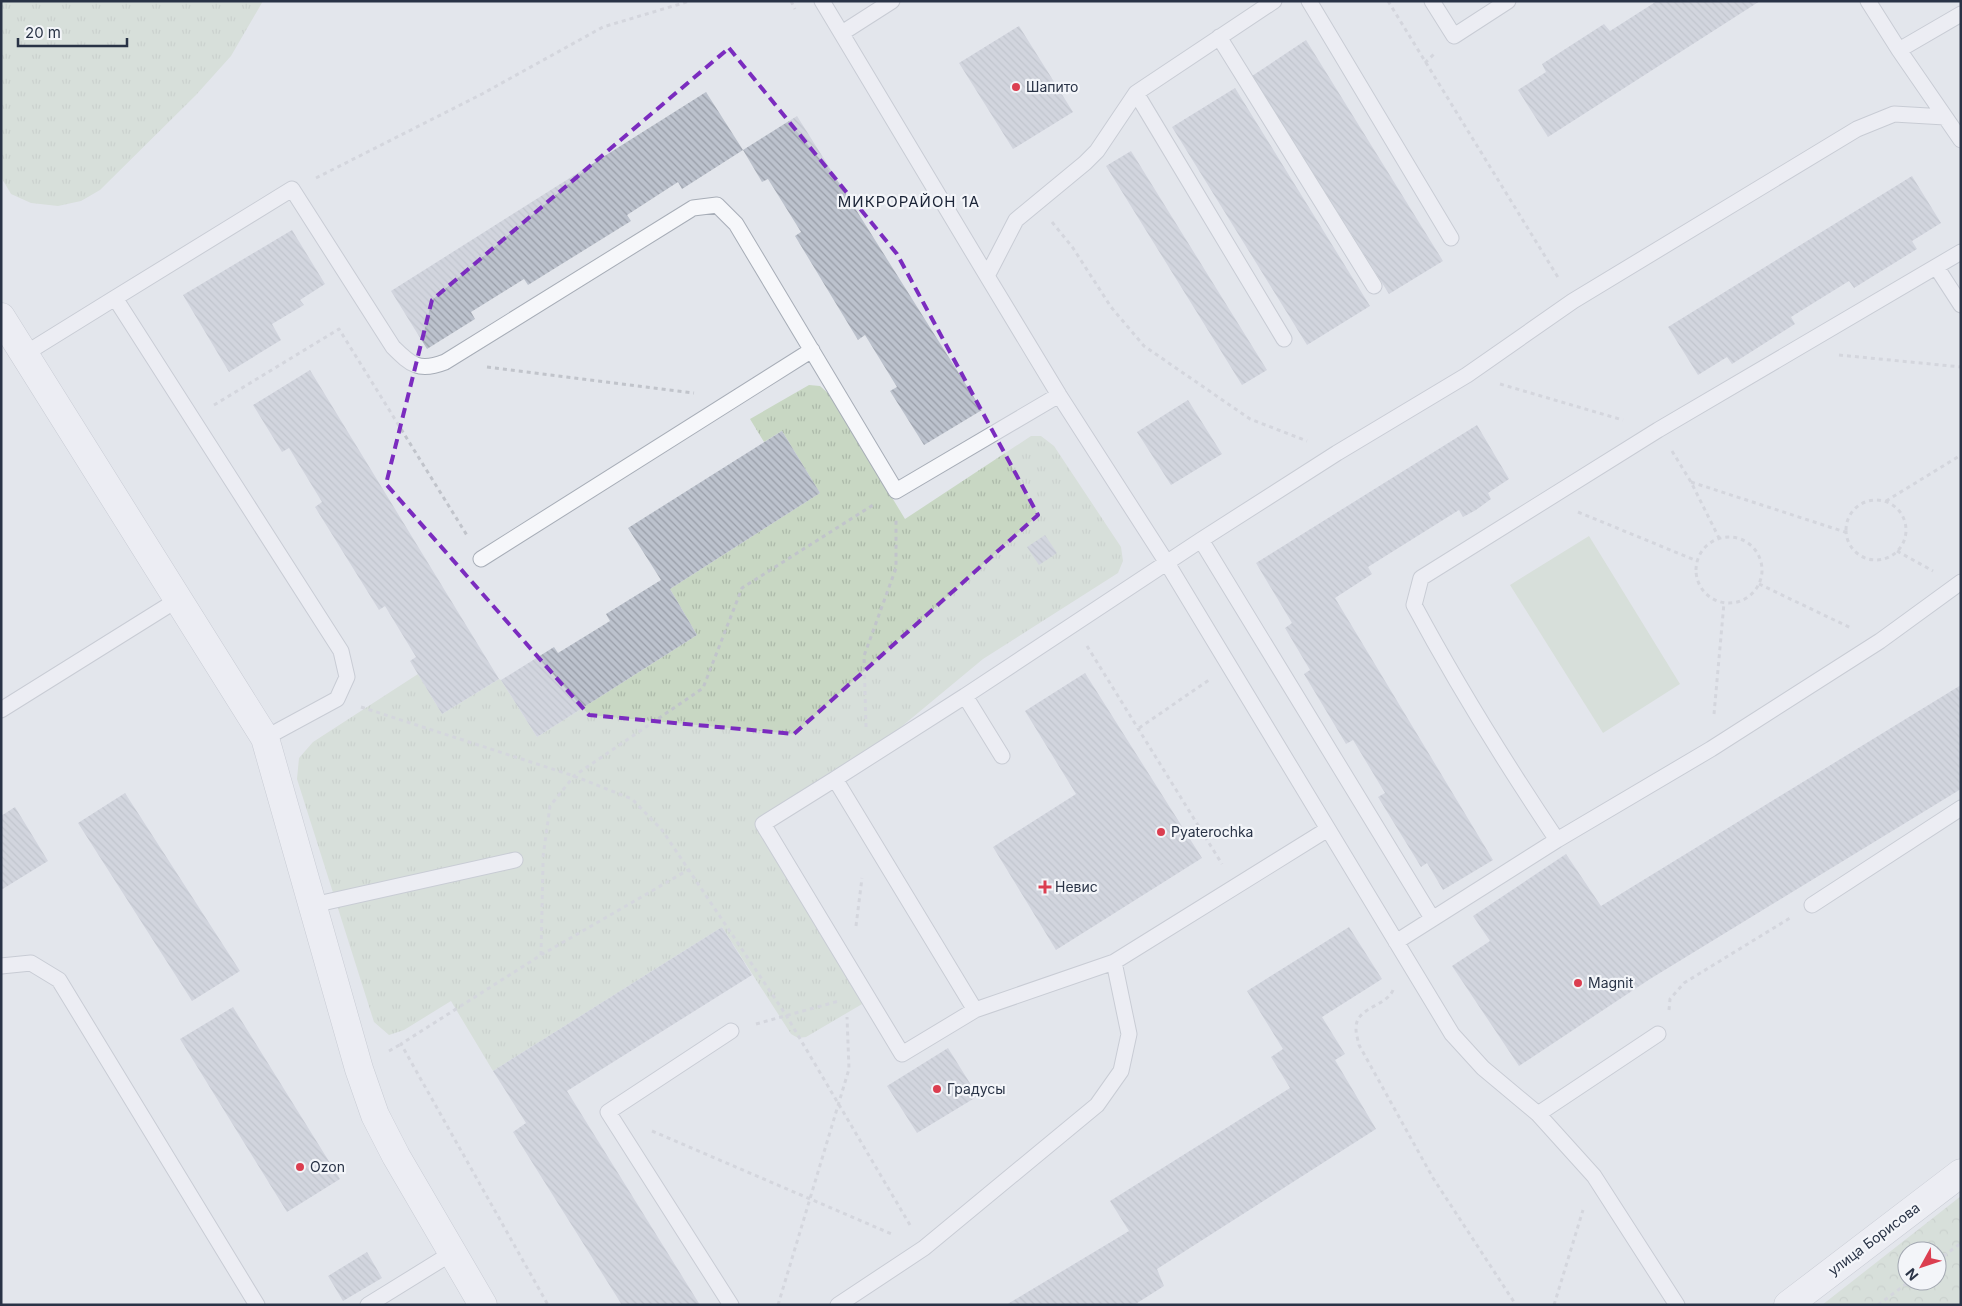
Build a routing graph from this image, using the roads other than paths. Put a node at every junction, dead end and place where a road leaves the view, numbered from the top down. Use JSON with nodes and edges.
{"nodes":[{"id":1,"x":822,"y":1,"type":"edge"},
{"id":2,"x":892,"y":1,"type":"edge"},
{"id":3,"x":1274,"y":1,"type":"edge"},
{"id":4,"x":1309,"y":1,"type":"edge"},
{"id":5,"x":1432,"y":1,"type":"edge"},
{"id":6,"x":1508,"y":1,"type":"edge"},
{"id":7,"x":1868,"y":1,"type":"edge"},
{"id":8,"x":1961,"y":14,"type":"edge"},
{"id":9,"x":842,"y":33,"type":"junction"},
{"id":10,"x":1219,"y":37,"type":"junction"},
{"id":11,"x":1899,"y":50,"type":"junction"},
{"id":12,"x":1136,"y":93,"type":"junction"},
{"id":13,"x":1946,"y":117,"type":"junction"},
{"id":14,"x":1961,"y":140,"type":"edge"},
{"id":15,"x":1451,"y":238,"type":"dead end"},
{"id":16,"x":1961,"y":252,"type":"edge"},
{"id":17,"x":1937,"y":268,"type":"junction"},
{"id":18,"x":986,"y":276,"type":"junction"},
{"id":19,"x":1374,"y":286,"type":"dead end"},
{"id":20,"x":115,"y":298,"type":"junction"},
{"id":21,"x":1961,"y":305,"type":"edge"},
{"id":22,"x":1,"y":317,"type":"edge"},
{"id":23,"x":1284,"y":339,"type":"dead end"},
{"id":24,"x":812,"y":350,"type":"junction"},
{"id":25,"x":23,"y":355,"type":"junction"},
{"id":26,"x":1059,"y":395,"type":"junction"},
{"id":27,"x":1201,"y":540,"type":"junction"},
{"id":28,"x":481,"y":559,"type":"road end"},
{"id":29,"x":1167,"y":563,"type":"junction"},
{"id":30,"x":1959,"y":583,"type":"edge"},
{"id":31,"x":177,"y":600,"type":"junction"},
{"id":32,"x":965,"y":696,"type":"junction"},
{"id":33,"x":1,"y":710,"type":"edge"},
{"id":34,"x":265,"y":738,"type":"junction"},
{"id":35,"x":1002,"y":756,"type":"dead end"},
{"id":36,"x":835,"y":778,"type":"junction"},
{"id":37,"x":1961,"y":808,"type":"edge"},
{"id":38,"x":1328,"y":830,"type":"junction"},
{"id":39,"x":1557,"y":840,"type":"junction"},
{"id":40,"x":515,"y":860,"type":"dead end"},
{"id":41,"x":313,"y":905,"type":"junction"},
{"id":42,"x":1812,"y":905,"type":"road end"},
{"id":43,"x":1432,"y":918,"type":"junction"},
{"id":44,"x":1396,"y":942,"type":"junction"},
{"id":45,"x":1114,"y":962,"type":"junction"},
{"id":46,"x":1,"y":966,"type":"edge"},
{"id":47,"x":975,"y":1010,"type":"junction"},
{"id":48,"x":731,"y":1031,"type":"road end"},
{"id":49,"x":1658,"y":1034,"type":"road end"},
{"id":50,"x":1538,"y":1114,"type":"junction"},
{"id":51,"x":1961,"y":1174,"type":"edge"},
{"id":52,"x":452,"y":1254,"type":"junction"},
{"id":53,"x":257,"y":1305,"type":"edge"},
{"id":54,"x":368,"y":1305,"type":"edge"},
{"id":55,"x":483,"y":1305,"type":"edge"},
{"id":56,"x":731,"y":1305,"type":"edge"},
{"id":57,"x":838,"y":1305,"type":"edge"},
{"id":58,"x":1677,"y":1305,"type":"edge"},
{"id":59,"x":1788,"y":1305,"type":"edge"}],
"edges":[{"from":1,"to":9,"type":"lane"},
{"from":2,"to":9,"type":"lane"},
{"from":3,"to":10,"type":"lane"},
{"from":4,"to":15,"type":"lane"},
{"from":5,"to":6,"type":"lane"},
{"from":7,"to":11,"type":"lane"},
{"from":8,"to":11,"type":"lane"},
{"from":9,"to":18,"type":"lane"},
{"from":10,"to":12,"type":"lane"},
{"from":10,"to":19,"type":"lane"},
{"from":11,"to":13,"type":"lane"},
{"from":12,"to":18,"type":"lane"},
{"from":12,"to":23,"type":"lane"},
{"from":13,"to":14,"type":"lane"},
{"from":13,"to":27,"type":"lane"},
{"from":16,"to":17,"type":"lane"},
{"from":17,"to":21,"type":"lane"},
{"from":17,"to":39,"type":"lane"},
{"from":18,"to":26,"type":"lane"},
{"from":20,"to":24,"type":"lane"},
{"from":20,"to":25,"type":"lane"},
{"from":20,"to":34,"type":"lane"},
{"from":22,"to":25,"type":"street"},
{"from":24,"to":26,"type":"lane"},
{"from":24,"to":28,"type":"lane"},
{"from":25,"to":31,"type":"street"},
{"from":26,"to":29,"type":"lane"},
{"from":27,"to":29,"type":"lane"},
{"from":27,"to":43,"type":"lane"},
{"from":29,"to":32,"type":"lane"},
{"from":29,"to":38,"type":"lane"},
{"from":30,"to":39,"type":"lane"},
{"from":31,"to":33,"type":"lane"},
{"from":31,"to":34,"type":"street"},
{"from":32,"to":35,"type":"lane"},
{"from":32,"to":36,"type":"lane"},
{"from":34,"to":41,"type":"street"},
{"from":36,"to":47,"type":"lane"},
{"from":36,"to":47,"type":"lane"},
{"from":37,"to":42,"type":"lane"},
{"from":38,"to":44,"type":"lane"},
{"from":38,"to":45,"type":"lane"},
{"from":39,"to":43,"type":"lane"},
{"from":40,"to":41,"type":"lane"},
{"from":41,"to":52,"type":"street"},
{"from":43,"to":44,"type":"lane"},
{"from":44,"to":50,"type":"lane"},
{"from":45,"to":47,"type":"lane"},
{"from":45,"to":57,"type":"lane"},
{"from":46,"to":53,"type":"lane"},
{"from":48,"to":56,"type":"lane"},
{"from":49,"to":50,"type":"lane"},
{"from":50,"to":58,"type":"lane"},
{"from":51,"to":59,"type":"street","name":"улица Борисова"},
{"from":52,"to":54,"type":"lane"},
{"from":52,"to":55,"type":"street"}]}
